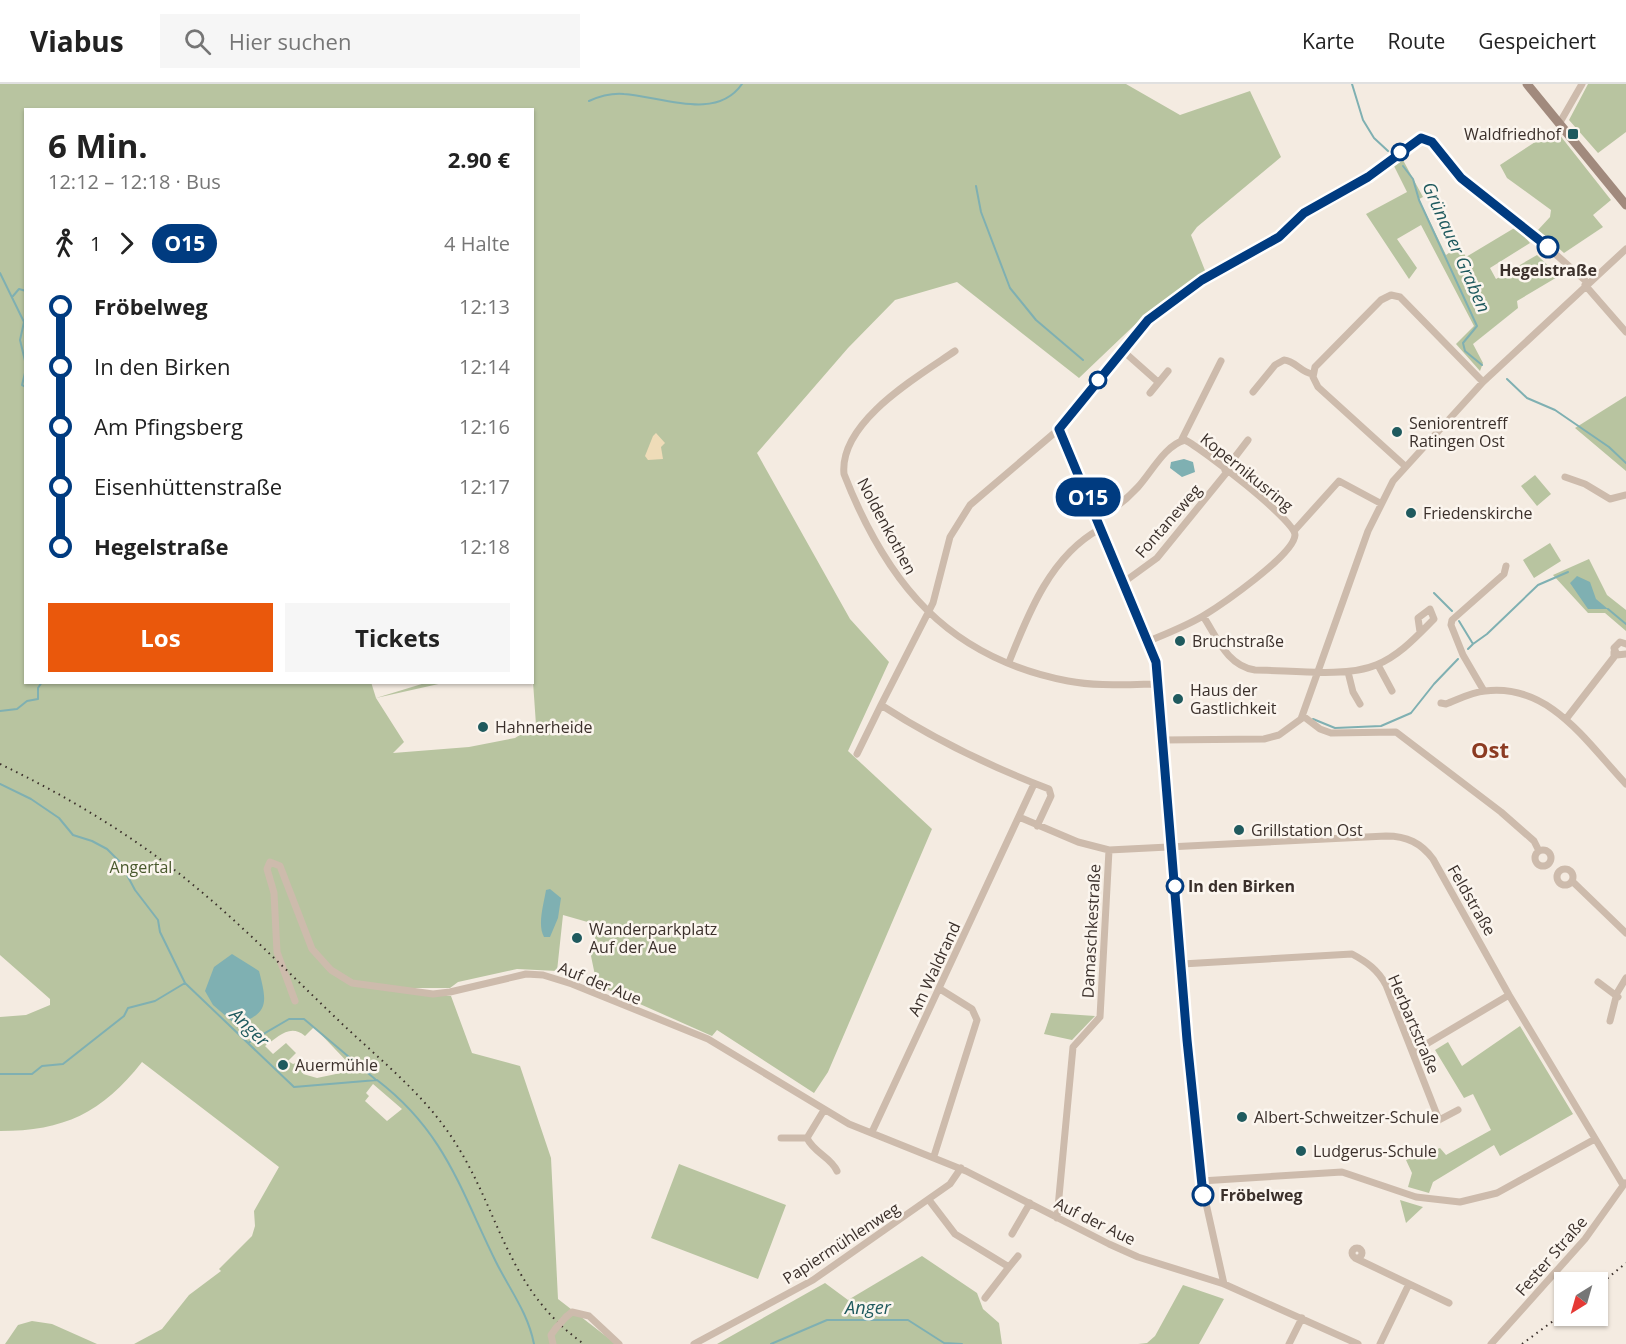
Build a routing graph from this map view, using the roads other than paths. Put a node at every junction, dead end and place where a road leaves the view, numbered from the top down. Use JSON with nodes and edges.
{"nodes":[{"id":1,"x":1527,"y":84,"type":"edge"},
{"id":2,"x":1582,"y":84,"type":"edge"},
{"id":3,"x":1559,"y":124,"type":"junction"},
{"id":4,"x":1626,"y":204,"type":"edge"},
{"id":5,"x":1626,"y":249,"type":"edge"},
{"id":6,"x":1586,"y":284,"type":"junction"},
{"id":7,"x":1626,"y":332,"type":"edge"},
{"id":8,"x":1122,"y":350,"type":"junction"},
{"id":9,"x":955,"y":351,"type":"dead end"},
{"id":10,"x":1221,"y":361,"type":"dead end"},
{"id":11,"x":1168,"y":371,"type":"dead end"},
{"id":12,"x":1313,"y":374,"type":"junction"},
{"id":13,"x":1158,"y":382,"type":"junction"},
{"id":14,"x":1483,"y":382,"type":"junction"},
{"id":15,"x":1253,"y":392,"type":"dead end"},
{"id":16,"x":1150,"y":393,"type":"dead end"},
{"id":17,"x":1059,"y":429,"type":"junction"},
{"id":18,"x":1181,"y":441,"type":"junction"},
{"id":19,"x":1248,"y":441,"type":"dead end"},
{"id":20,"x":1405,"y":466,"type":"junction"},
{"id":21,"x":1226,"y":471,"type":"junction"},
{"id":22,"x":1565,"y":477,"type":"dead end"},
{"id":23,"x":1626,"y":495,"type":"edge"},
{"id":24,"x":1380,"y":503,"type":"junction"},
{"id":25,"x":1096,"y":519,"type":"junction"},
{"id":26,"x":1100,"y":529,"type":"junction"},
{"id":27,"x":1294,"y":531,"type":"junction"},
{"id":28,"x":1506,"y":566,"type":"dead end"},
{"id":29,"x":1124,"y":582,"type":"junction"},
{"id":30,"x":929,"y":612,"type":"junction"},
{"id":31,"x":1203,"y":616,"type":"junction"},
{"id":32,"x":1420,"y":632,"type":"dead end"},
{"id":33,"x":1149,"y":640,"type":"junction"},
{"id":34,"x":1626,"y":644,"type":"edge"},
{"id":35,"x":1614,"y":652,"type":"junction"},
{"id":36,"x":1626,"y":654,"type":"edge"},
{"id":37,"x":1009,"y":662,"type":"junction"},
{"id":38,"x":1378,"y":664,"type":"junction"},
{"id":39,"x":1320,"y":670,"type":"junction"},
{"id":40,"x":1348,"y":672,"type":"junction"},
{"id":41,"x":1160,"y":684,"type":"junction"},
{"id":42,"x":1392,"y":691,"type":"dead end"},
{"id":43,"x":1484,"y":691,"type":"junction"},
{"id":44,"x":1441,"y":703,"type":"dead end"},
{"id":45,"x":1360,"y":704,"type":"dead end"},
{"id":46,"x":881,"y":705,"type":"junction"},
{"id":47,"x":1303,"y":716,"type":"junction"},
{"id":48,"x":1566,"y":718,"type":"junction"},
{"id":49,"x":1164,"y":740,"type":"junction"},
{"id":50,"x":857,"y":754,"type":"dead end"},
{"id":51,"x":1626,"y":783,"type":"edge"},
{"id":52,"x":1034,"y":784,"type":"junction"},
{"id":53,"x":1019,"y":817,"type":"junction"},
{"id":54,"x":1038,"y":826,"type":"junction"},
{"id":55,"x":1172,"y":846,"type":"junction"},
{"id":56,"x":1109,"y":850,"type":"junction"},
{"id":57,"x":1539,"y":851,"type":"junction"},
{"id":58,"x":1555,"y":866,"type":"junction"},
{"id":59,"x":1572,"y":881,"type":"junction"},
{"id":60,"x":1626,"y":933,"type":"edge"},
{"id":61,"x":1182,"y":964,"type":"junction"},
{"id":62,"x":1626,"y":978,"type":"edge"},
{"id":63,"x":1598,"y":982,"type":"dead end"},
{"id":64,"x":940,"y":989,"type":"junction"},
{"id":65,"x":1509,"y":994,"type":"junction"},
{"id":66,"x":1618,"y":997,"type":"junction"},
{"id":67,"x":295,"y":1000,"type":"dead end"},
{"id":68,"x":1610,"y":1021,"type":"dead end"},
{"id":69,"x":1413,"y":1052,"type":"junction"},
{"id":70,"x":824,"y":1110,"type":"junction"},
{"id":71,"x":1458,"y":1110,"type":"dead end"},
{"id":72,"x":872,"y":1132,"type":"junction"},
{"id":73,"x":781,"y":1138,"type":"dead end"},
{"id":74,"x":807,"y":1138,"type":"junction"},
{"id":75,"x":1595,"y":1139,"type":"junction"},
{"id":76,"x":934,"y":1156,"type":"junction"},
{"id":77,"x":961,"y":1168,"type":"junction"},
{"id":78,"x":837,"y":1172,"type":"dead end"},
{"id":79,"x":1201,"y":1181,"type":"junction"},
{"id":80,"x":1625,"y":1183,"type":"edge"},
{"id":81,"x":929,"y":1200,"type":"junction"},
{"id":82,"x":1029,"y":1203,"type":"junction"},
{"id":83,"x":1057,"y":1218,"type":"junction"},
{"id":84,"x":1012,"y":1234,"type":"dead end"},
{"id":85,"x":1017,"y":1256,"type":"dead end"},
{"id":86,"x":1355,"y":1258,"type":"dead end"},
{"id":87,"x":1009,"y":1266,"type":"junction"},
{"id":88,"x":1224,"y":1284,"type":"junction"},
{"id":89,"x":1409,"y":1284,"type":"junction"},
{"id":90,"x":985,"y":1298,"type":"dead end"},
{"id":91,"x":1449,"y":1303,"type":"dead end"},
{"id":92,"x":1302,"y":1318,"type":"junction"},
{"id":93,"x":553,"y":1344,"type":"edge"},
{"id":94,"x":619,"y":1344,"type":"edge"},
{"id":95,"x":694,"y":1344,"type":"edge"},
{"id":96,"x":1289,"y":1344,"type":"edge"},
{"id":97,"x":1358,"y":1344,"type":"edge"},
{"id":98,"x":1380,"y":1344,"type":"edge"},
{"id":99,"x":1491,"y":1344,"type":"edge"}],
"edges":[{"from":1,"to":3,"type":"main road"},
{"from":2,"to":3,"type":"street"},
{"from":3,"to":4,"type":"main road"},
{"from":5,"to":6,"type":"street"},
{"from":6,"to":7,"type":"street"},
{"from":6,"to":8,"type":"street"},
{"from":6,"to":14,"type":"street"},
{"from":8,"to":13,"type":"street"},
{"from":8,"to":17,"type":"street"},
{"from":9,"to":30,"type":"street","name":"Noldenkothen"},
{"from":10,"to":18,"type":"street"},
{"from":11,"to":13,"type":"street"},
{"from":12,"to":14,"type":"street"},
{"from":12,"to":15,"type":"street"},
{"from":12,"to":20,"type":"street"},
{"from":13,"to":16,"type":"street"},
{"from":14,"to":20,"type":"street"},
{"from":17,"to":25,"type":"street"},
{"from":17,"to":30,"type":"street"},
{"from":18,"to":21,"type":"street","name":"Kopernikusring"},
{"from":18,"to":25,"type":"street","name":"Kopernikusring"},
{"from":19,"to":21,"type":"street","name":"Fontaneweg"},
{"from":20,"to":24,"type":"street"},
{"from":21,"to":27,"type":"street","name":"Kopernikusring"},
{"from":21,"to":29,"type":"street","name":"Fontaneweg"},
{"from":22,"to":23,"type":"street"},
{"from":24,"to":27,"type":"street"},
{"from":24,"to":39,"type":"street"},
{"from":25,"to":26,"type":"street"},
{"from":26,"to":29,"type":"street"},
{"from":26,"to":37,"type":"street"},
{"from":27,"to":31,"type":"street","name":"Kopernikusring"},
{"from":28,"to":43,"type":"street"},
{"from":29,"to":33,"type":"street"},
{"from":30,"to":37,"type":"street","name":"Noldenkothen"},
{"from":30,"to":46,"type":"street"},
{"from":31,"to":33,"type":"street","name":"Kopernikusring"},
{"from":31,"to":39,"type":"street"},
{"from":32,"to":38,"type":"street"},
{"from":33,"to":41,"type":"street"},
{"from":34,"to":35,"type":"street"},
{"from":35,"to":36,"type":"street"},
{"from":35,"to":48,"type":"street"},
{"from":37,"to":41,"type":"street","name":"Noldenkothen"},
{"from":38,"to":40,"type":"street"},
{"from":38,"to":42,"type":"street"},
{"from":39,"to":40,"type":"street"},
{"from":39,"to":47,"type":"street"},
{"from":40,"to":45,"type":"street"},
{"from":41,"to":49,"type":"street"},
{"from":43,"to":44,"type":"street"},
{"from":43,"to":48,"type":"street"},
{"from":46,"to":50,"type":"street"},
{"from":46,"to":52,"type":"street"},
{"from":47,"to":49,"type":"street"},
{"from":47,"to":57,"type":"street"},
{"from":48,"to":51,"type":"street"},
{"from":49,"to":55,"type":"street"},
{"from":52,"to":53,"type":"street"},
{"from":52,"to":54,"type":"street"},
{"from":53,"to":54,"type":"street"},
{"from":53,"to":64,"type":"street","name":"Am Waldrand"},
{"from":54,"to":56,"type":"street"},
{"from":55,"to":56,"type":"street"},
{"from":55,"to":61,"type":"street"},
{"from":55,"to":65,"type":"street","name":"Feldstraße"},
{"from":56,"to":83,"type":"street","name":"Damaschkestraße"},
{"from":57,"to":58,"type":"street"},
{"from":57,"to":58,"type":"street"},
{"from":58,"to":59,"type":"street"},
{"from":58,"to":59,"type":"street"},
{"from":59,"to":60,"type":"street"},
{"from":61,"to":69,"type":"street","name":"Herbartstraße"},
{"from":61,"to":79,"type":"street"},
{"from":62,"to":66,"type":"street"},
{"from":63,"to":66,"type":"street"},
{"from":64,"to":72,"type":"street","name":"Am Waldrand"},
{"from":64,"to":76,"type":"street"},
{"from":65,"to":69,"type":"street"},
{"from":65,"to":75,"type":"street","name":"Feldstraße"},
{"from":66,"to":68,"type":"street"},
{"from":67,"to":70,"type":"street","name":"Auf der Aue"},
{"from":69,"to":71,"type":"street","name":"Herbartstraße"},
{"from":70,"to":72,"type":"street","name":"Auf der Aue"},
{"from":70,"to":74,"type":"street"},
{"from":72,"to":76,"type":"street","name":"Auf der Aue"},
{"from":73,"to":74,"type":"street"},
{"from":74,"to":78,"type":"street"},
{"from":75,"to":79,"type":"street"},
{"from":75,"to":80,"type":"street","name":"Feldstraße"},
{"from":76,"to":77,"type":"street","name":"Auf der Aue"},
{"from":77,"to":81,"type":"street","name":"Papiermühlenweg"},
{"from":77,"to":82,"type":"street","name":"Auf der Aue"},
{"from":79,"to":88,"type":"street"},
{"from":80,"to":99,"type":"street","name":"Fester Straße"},
{"from":81,"to":87,"type":"street"},
{"from":81,"to":95,"type":"street","name":"Papiermühlenweg"},
{"from":82,"to":83,"type":"street","name":"Auf der Aue"},
{"from":82,"to":84,"type":"street"},
{"from":83,"to":88,"type":"street","name":"Auf der Aue"},
{"from":85,"to":87,"type":"street"},
{"from":86,"to":89,"type":"street"},
{"from":87,"to":90,"type":"street"},
{"from":88,"to":92,"type":"street","name":"Auf der Aue"},
{"from":89,"to":91,"type":"street"},
{"from":89,"to":98,"type":"street"},
{"from":92,"to":96,"type":"street"},
{"from":92,"to":97,"type":"street","name":"Auf der Aue"},
{"from":93,"to":94,"type":"street","bridge":true}]}
